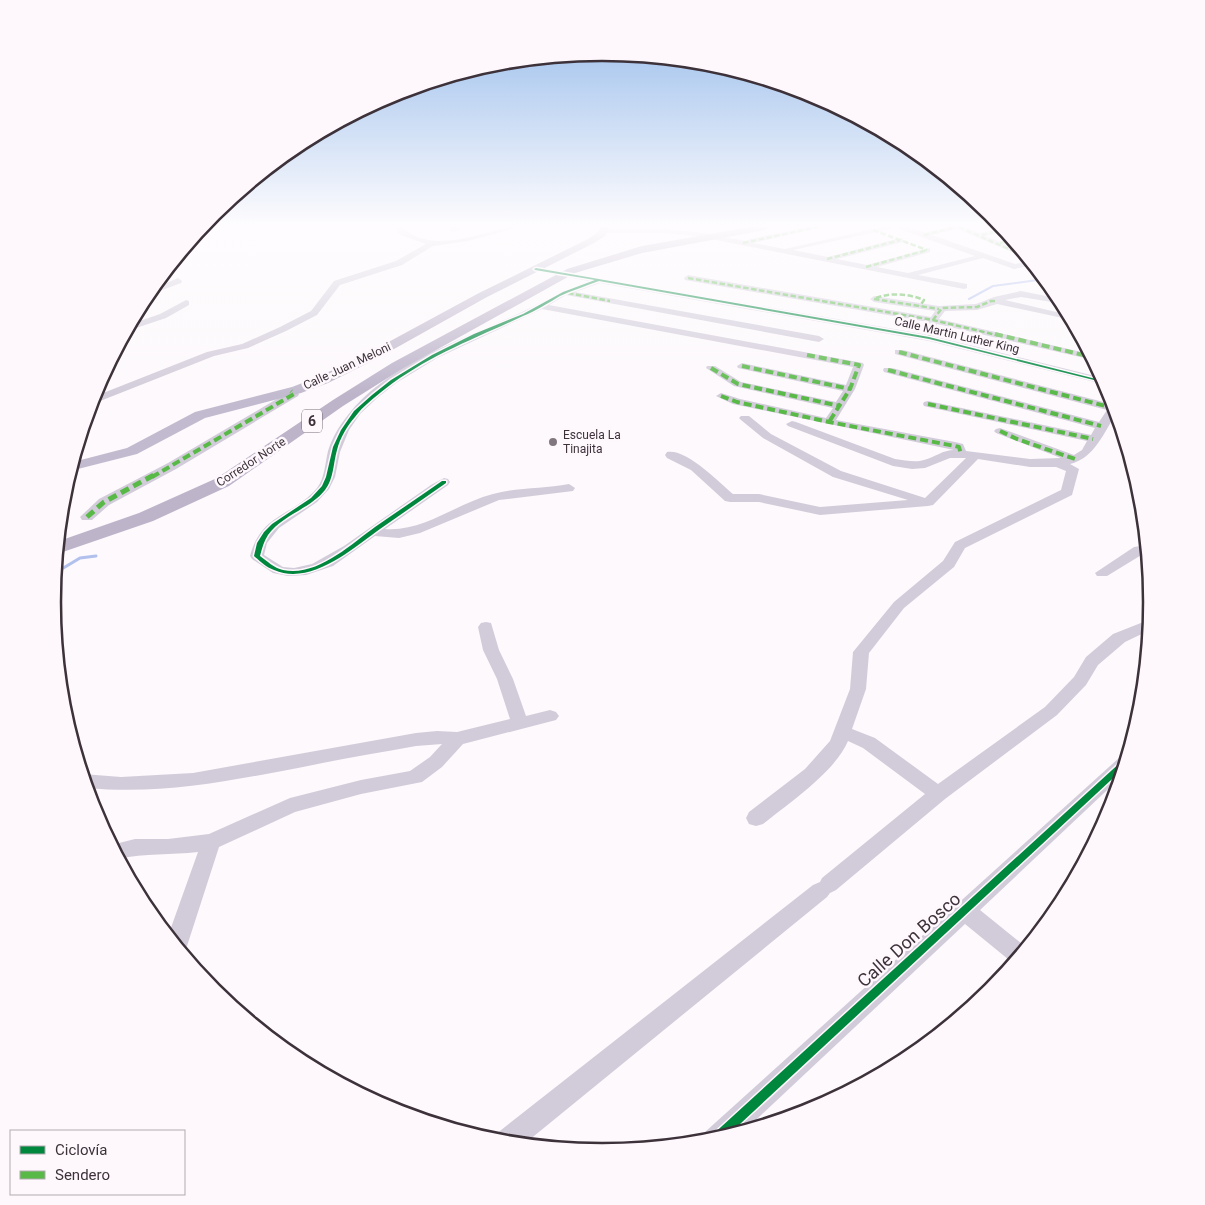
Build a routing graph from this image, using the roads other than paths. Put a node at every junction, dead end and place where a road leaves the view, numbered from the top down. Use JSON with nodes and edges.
{"nodes":[{"id":1,"x":337,"y":283,"type":"edge"},
{"id":2,"x":520,"y":283,"type":"edge"},
{"id":3,"x":536,"y":283,"type":"edge"},
{"id":4,"x":538,"y":283,"type":"edge"},
{"id":5,"x":580,"y":283,"type":"edge"},
{"id":6,"x":585,"y":283,"type":"edge"},
{"id":7,"x":619,"y":283,"type":"edge"},
{"id":8,"x":718,"y":283,"type":"edge"},
{"id":9,"x":949,"y":283,"type":"edge"},
{"id":10,"x":629,"y":285,"type":"junction"},
{"id":11,"x":964,"y":286,"type":"dead end"},
{"id":12,"x":566,"y":292,"type":"junction"},
{"id":13,"x":767,"y":292,"type":"junction"},
{"id":14,"x":715,"y":300,"type":"junction"},
{"id":15,"x":1052,"y":300,"type":"edge"},
{"id":16,"x":610,"y":301,"type":"junction"},
{"id":17,"x":997,"y":301,"type":"junction"},
{"id":18,"x":186,"y":303,"type":"dead end"},
{"id":19,"x":542,"y":306,"type":"junction"},
{"id":20,"x":752,"y":306,"type":"junction"},
{"id":21,"x":920,"y":306,"type":"dead end"},
{"id":22,"x":859,"y":307,"type":"junction"},
{"id":23,"x":939,"y":310,"type":"junction"},
{"id":24,"x":592,"y":315,"type":"junction"},
{"id":25,"x":1061,"y":316,"type":"edge"},
{"id":26,"x":698,"y":317,"type":"junction"},
{"id":27,"x":933,"y":320,"type":"junction"},
{"id":28,"x":832,"y":321,"type":"junction"},
{"id":29,"x":139,"y":324,"type":"edge"},
{"id":30,"x":848,"y":324,"type":"junction"},
{"id":31,"x":683,"y":333,"type":"junction"},
{"id":32,"x":929,"y":338,"type":"junction"},
{"id":33,"x":446,"y":339,"type":"junction"},
{"id":34,"x":819,"y":339,"type":"junction"},
{"id":35,"x":899,"y":352,"type":"dead end"},
{"id":36,"x":807,"y":355,"type":"junction"},
{"id":37,"x":1084,"y":355,"type":"edge"},
{"id":38,"x":1035,"y":365,"type":"junction"},
{"id":39,"x":742,"y":366,"type":"dead end"},
{"id":40,"x":711,"y":368,"type":"dead end"},
{"id":41,"x":888,"y":370,"type":"dead end"},
{"id":42,"x":1096,"y":380,"type":"edge"},
{"id":43,"x":1020,"y":383,"type":"junction"},
{"id":44,"x":850,"y":389,"type":"junction"},
{"id":45,"x":291,"y":391,"type":"junction"},
{"id":46,"x":721,"y":396,"type":"dead end"},
{"id":47,"x":101,"y":398,"type":"edge"},
{"id":48,"x":1004,"y":400,"type":"junction"},
{"id":49,"x":928,"y":404,"type":"dead end"},
{"id":50,"x":1107,"y":405,"type":"edge"},
{"id":51,"x":840,"y":406,"type":"junction"},
{"id":52,"x":1110,"y":414,"type":"edge"},
{"id":53,"x":745,"y":418,"type":"dead end"},
{"id":54,"x":829,"y":422,"type":"junction"},
{"id":55,"x":792,"y":424,"type":"dead end"},
{"id":56,"x":1101,"y":426,"type":"junction"},
{"id":57,"x":1000,"y":432,"type":"dead end"},
{"id":58,"x":1093,"y":439,"type":"junction"},
{"id":59,"x":961,"y":454,"type":"junction"},
{"id":60,"x":671,"y":455,"type":"dead end"},
{"id":61,"x":975,"y":456,"type":"junction"},
{"id":62,"x":1075,"y":459,"type":"junction"},
{"id":63,"x":1057,"y":463,"type":"junction"},
{"id":64,"x":79,"y":465,"type":"edge"},
{"id":65,"x":444,"y":482,"type":"dead end"},
{"id":66,"x":569,"y":488,"type":"dead end"},
{"id":67,"x":928,"y":502,"type":"junction"},
{"id":68,"x":87,"y":516,"type":"dead end"},
{"id":69,"x":372,"y":532,"type":"junction"},
{"id":70,"x":66,"y":536,"type":"edge"},
{"id":71,"x":64,"y":546,"type":"edge"},
{"id":72,"x":1141,"y":550,"type":"edge"},
{"id":73,"x":1102,"y":573,"type":"dead end"},
{"id":74,"x":486,"y":627,"type":"dead end"},
{"id":75,"x":1143,"y":627,"type":"edge"},
{"id":76,"x":550,"y":716,"type":"dead end"},
{"id":77,"x":520,"y":723,"type":"junction"},
{"id":78,"x":844,"y":732,"type":"junction"},
{"id":79,"x":457,"y":739,"type":"junction"},
{"id":80,"x":1117,"y":771,"type":"edge"},
{"id":81,"x":92,"y":782,"type":"edge"},
{"id":82,"x":938,"y":794,"type":"junction"},
{"id":83,"x":756,"y":818,"type":"dead end"},
{"id":84,"x":211,"y":842,"type":"junction"},
{"id":85,"x":122,"y":850,"type":"edge"},
{"id":86,"x":964,"y":910,"type":"junction"},
{"id":87,"x":179,"y":938,"type":"edge"},
{"id":88,"x":1015,"y":952,"type":"edge"},
{"id":89,"x":726,"y":1129,"type":"edge"},
{"id":90,"x":514,"y":1136,"type":"edge"}],
"edges":[{"from":1,"to":47,"type":"street"},
{"from":2,"to":45,"type":"main road","name":"Calle Juan Meloni"},
{"from":3,"to":70,"type":"highway","name":"Corredor Norte","number":"6"},
{"from":4,"to":33,"type":"highway","name":"Corredor Norte","number":"6"},
{"from":5,"to":33,"type":"highway"},
{"from":6,"to":12,"type":"street"},
{"from":7,"to":10,"type":"street","name":"Calle Martin Luther King"},
{"from":8,"to":13,"type":"street"},
{"from":9,"to":11,"type":"street"},
{"from":10,"to":14,"type":"street","name":"Calle Martin Luther King"},
{"from":10,"to":16,"type":"street"},
{"from":12,"to":16,"type":"street"},
{"from":12,"to":19,"type":"street"},
{"from":13,"to":20,"type":"street"},
{"from":13,"to":22,"type":"street"},
{"from":14,"to":20,"type":"street","name":"Calle Martin Luther King"},
{"from":14,"to":26,"type":"street"},
{"from":15,"to":17,"type":"street"},
{"from":16,"to":24,"type":"street"},
{"from":16,"to":26,"type":"street"},
{"from":17,"to":23,"type":"street"},
{"from":17,"to":25,"type":"street"},
{"from":18,"to":29,"type":"street"},
{"from":19,"to":24,"type":"street"},
{"from":19,"to":69,"type":"street"},
{"from":20,"to":28,"type":"street","name":"Calle Martin Luther King"},
{"from":21,"to":23,"type":"street"},
{"from":22,"to":27,"type":"street"},
{"from":22,"to":30,"type":"street"},
{"from":23,"to":27,"type":"street"},
{"from":24,"to":31,"type":"street"},
{"from":26,"to":31,"type":"street"},
{"from":26,"to":34,"type":"street"},
{"from":27,"to":32,"type":"street"},
{"from":27,"to":37,"type":"street"},
{"from":28,"to":30,"type":"street","name":"Calle Martin Luther King"},
{"from":28,"to":34,"type":"street"},
{"from":30,"to":32,"type":"street","name":"Calle Martin Luther King"},
{"from":31,"to":36,"type":"street"},
{"from":32,"to":38,"type":"street","name":"Calle Martin Luther King"},
{"from":33,"to":71,"type":"highway","name":"Corredor Norte","number":"6"},
{"from":34,"to":36,"type":"street"},
{"from":35,"to":43,"type":"street"},
{"from":36,"to":44,"type":"street"},
{"from":38,"to":42,"type":"street","name":"Calle Martin Luther King"},
{"from":38,"to":43,"type":"street"},
{"from":39,"to":44,"type":"street"},
{"from":40,"to":51,"type":"street"},
{"from":41,"to":48,"type":"street"},
{"from":43,"to":48,"type":"street"},
{"from":43,"to":50,"type":"street"},
{"from":44,"to":51,"type":"street"},
{"from":45,"to":64,"type":"main road","name":"Calle Juan Meloni"},
{"from":45,"to":68,"type":"street"},
{"from":46,"to":54,"type":"street"},
{"from":48,"to":56,"type":"street"},
{"from":49,"to":58,"type":"street"},
{"from":51,"to":54,"type":"street"},
{"from":52,"to":56,"type":"street"},
{"from":53,"to":67,"type":"street"},
{"from":54,"to":59,"type":"street"},
{"from":55,"to":59,"type":"street"},
{"from":56,"to":58,"type":"street"},
{"from":57,"to":62,"type":"street"},
{"from":58,"to":62,"type":"street"},
{"from":59,"to":61,"type":"street"},
{"from":60,"to":67,"type":"street"},
{"from":61,"to":63,"type":"street"},
{"from":61,"to":67,"type":"street"},
{"from":62,"to":63,"type":"street"},
{"from":63,"to":78,"type":"street"},
{"from":65,"to":69,"type":"street"},
{"from":66,"to":69,"type":"street"},
{"from":72,"to":73,"type":"street"},
{"from":74,"to":77,"type":"street"},
{"from":75,"to":82,"type":"street"},
{"from":76,"to":77,"type":"street"},
{"from":77,"to":79,"type":"street"},
{"from":78,"to":82,"type":"street"},
{"from":78,"to":83,"type":"street"},
{"from":79,"to":81,"type":"street"},
{"from":79,"to":84,"type":"street"},
{"from":80,"to":86,"type":"street","name":"Calle Don Bosco"},
{"from":82,"to":90,"type":"street"},
{"from":84,"to":85,"type":"street"},
{"from":84,"to":87,"type":"street"},
{"from":86,"to":88,"type":"street"},
{"from":86,"to":89,"type":"street","name":"Calle Don Bosco"}]}
